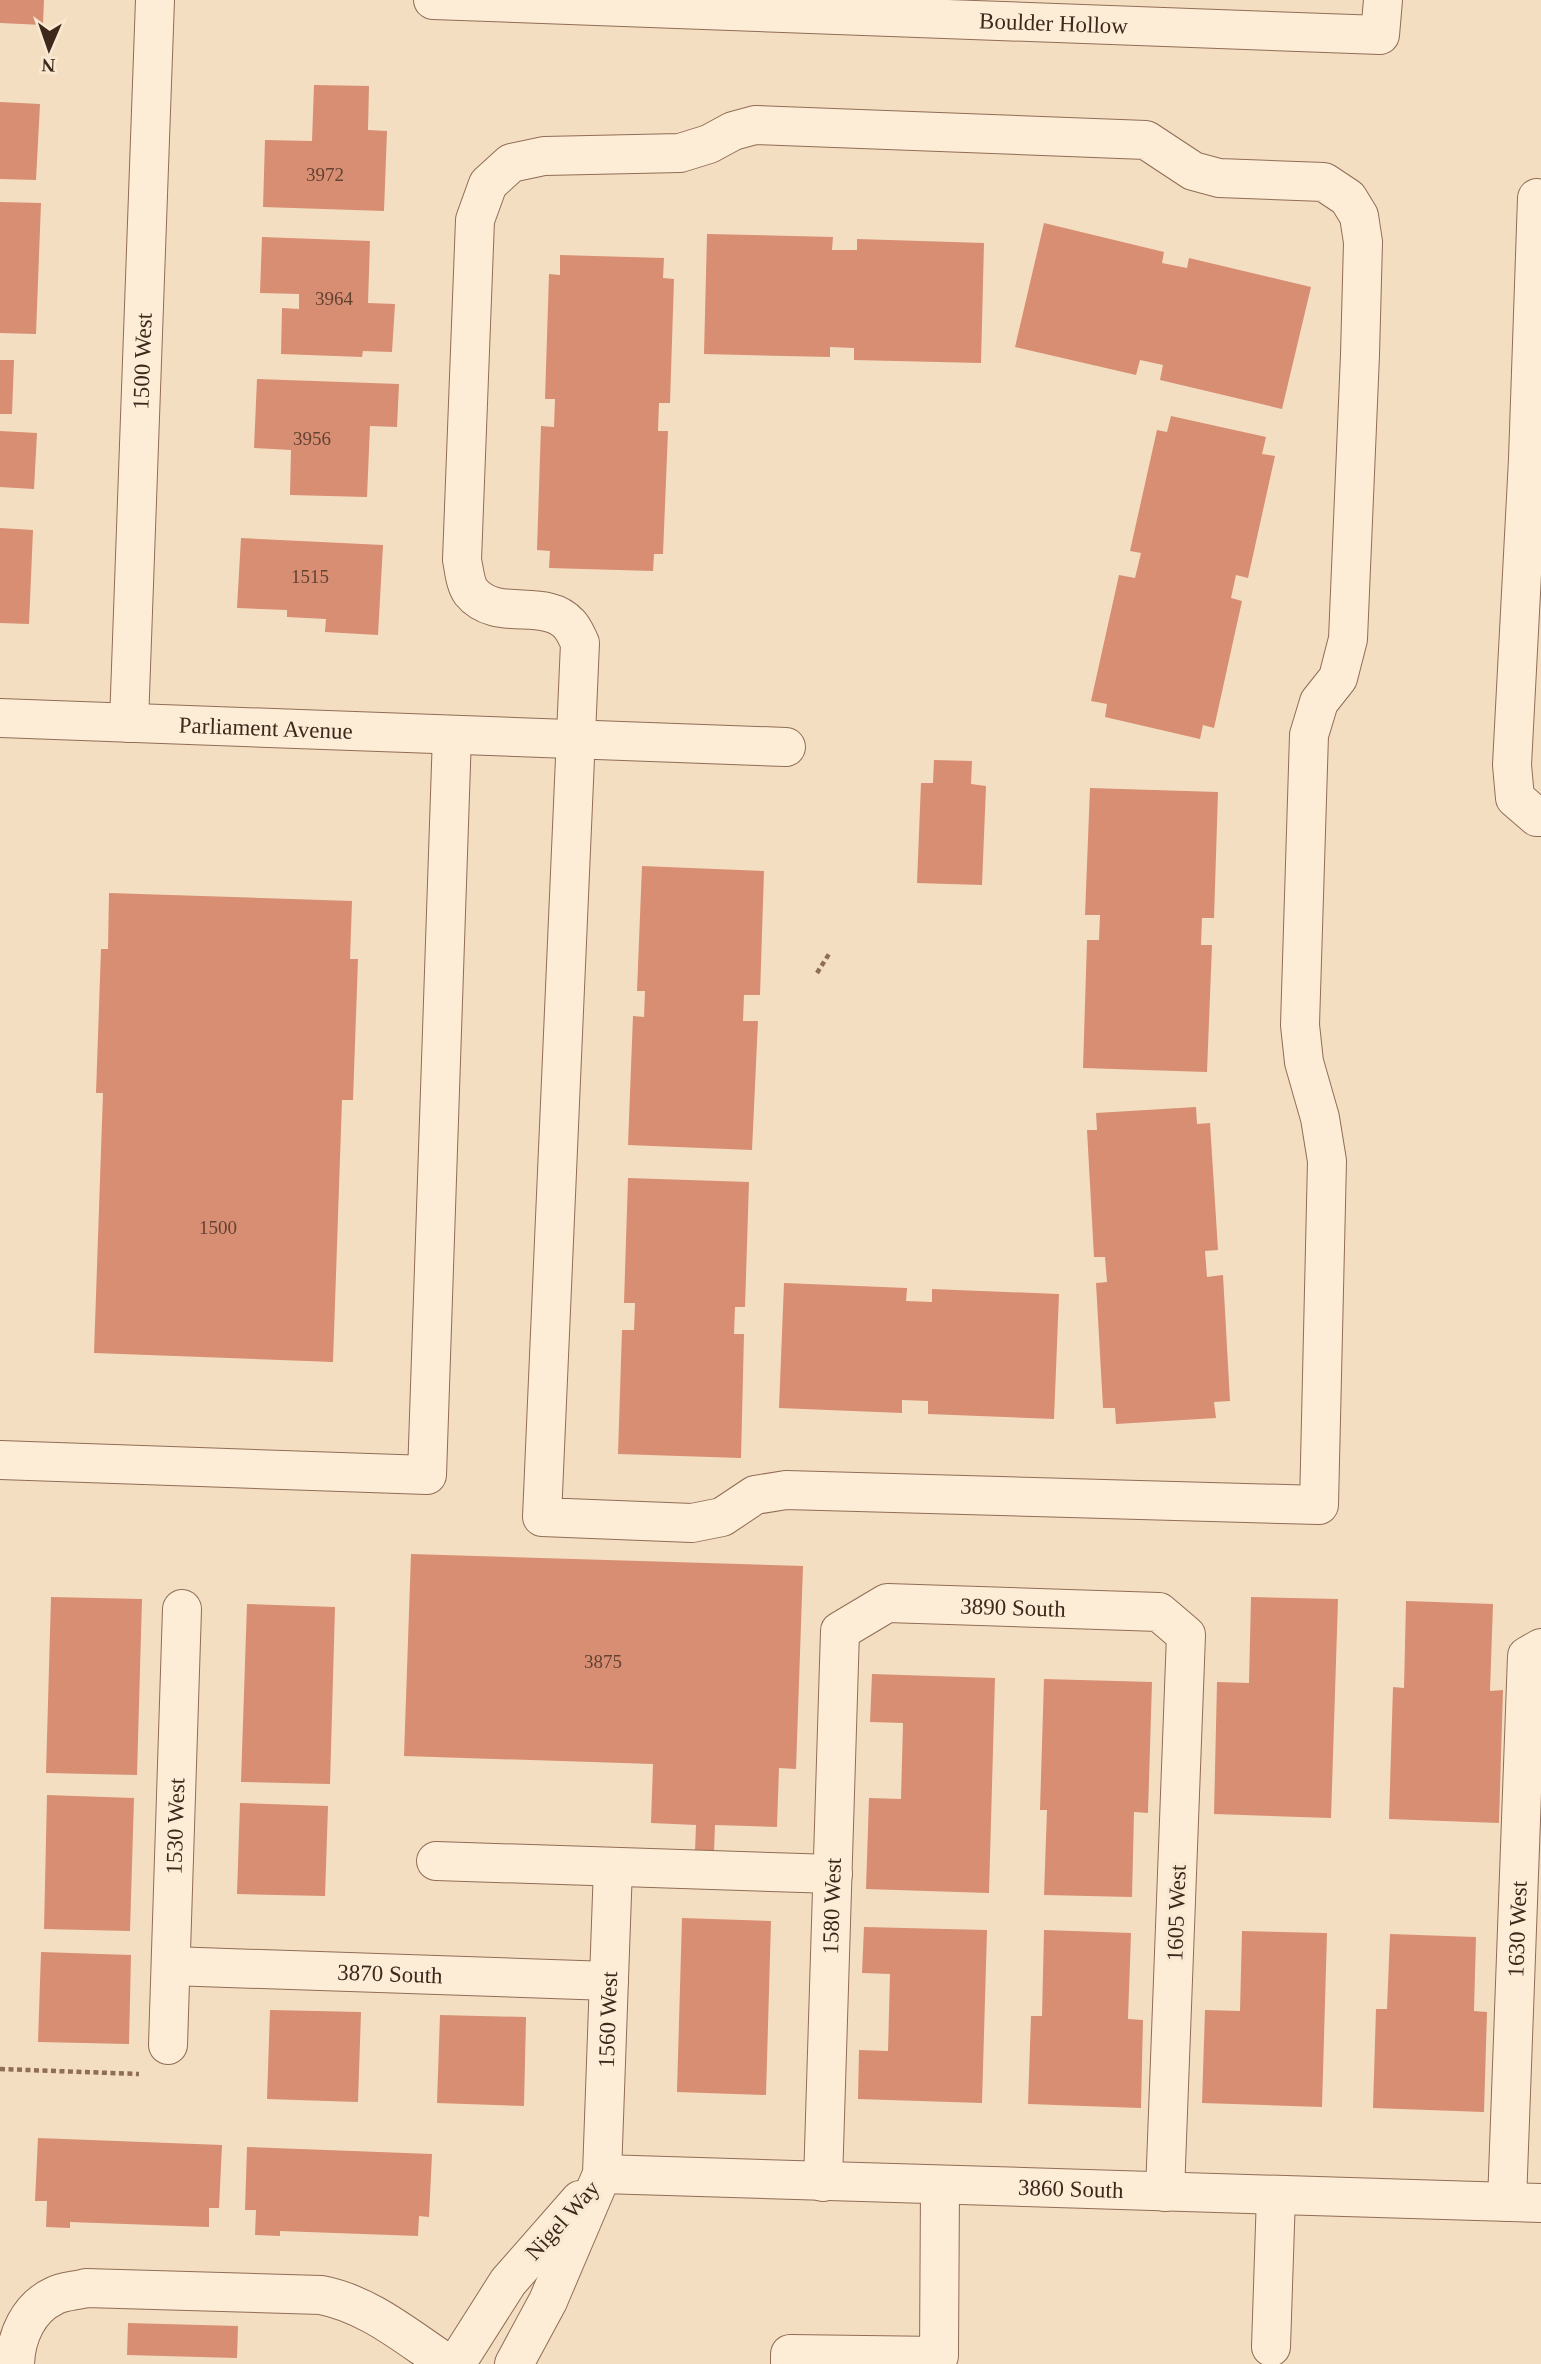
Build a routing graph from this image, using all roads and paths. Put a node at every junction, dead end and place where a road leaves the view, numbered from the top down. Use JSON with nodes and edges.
{"nodes":[{"id":1,"x":155,"y":0,"type":"edge"},
{"id":2,"x":433,"y":0,"type":"edge"},
{"id":3,"x":838,"y":7,"type":"edge"},
{"id":4,"x":1381,"y":17,"type":"edge"},
{"id":5,"x":1537,"y":198,"type":"dead end"},
{"id":6,"x":0,"y":718,"type":"edge"},
{"id":7,"x":129,"y":723,"type":"junction"},
{"id":8,"x":452,"y":735,"type":"junction"},
{"id":9,"x":576,"y":739,"type":"junction"},
{"id":10,"x":786,"y":747,"type":"dead end"},
{"id":11,"x":1541,"y":817,"type":"edge"},
{"id":12,"x":829,"y":954,"type":"dead end"},
{"id":13,"x":817,"y":973,"type":"dead end"},
{"id":14,"x":0,"y":1460,"type":"edge"},
{"id":15,"x":182,"y":1609,"type":"dead end"},
{"id":16,"x":840,"y":1631,"type":"joint"},
{"id":17,"x":1186,"y":1635,"type":"joint"},
{"id":18,"x":1534,"y":1652,"type":"edge"},
{"id":19,"x":436,"y":1861,"type":"dead end"},
{"id":20,"x":613,"y":1867,"type":"junction"},
{"id":21,"x":833,"y":1874,"type":"junction"},
{"id":22,"x":171,"y":1966,"type":"junction"},
{"id":23,"x":609,"y":1981,"type":"junction"},
{"id":24,"x":168,"y":2045,"type":"joint"},
{"id":25,"x":0,"y":2069,"type":"edge"},
{"id":26,"x":602,"y":2174,"type":"junction"},
{"id":27,"x":823,"y":2182,"type":"junction"},
{"id":28,"x":940,"y":2185,"type":"junction"},
{"id":29,"x":1165,"y":2192,"type":"junction"},
{"id":30,"x":1276,"y":2195,"type":"junction"},
{"id":31,"x":1524,"y":2203,"type":"edge"},
{"id":32,"x":1271,"y":2347,"type":"dead end"},
{"id":33,"x":15,"y":2364,"type":"edge"},
{"id":34,"x":448,"y":2364,"type":"edge"},
{"id":35,"x":456,"y":2364,"type":"edge"},
{"id":36,"x":514,"y":2364,"type":"edge"},
{"id":37,"x":790,"y":2364,"type":"edge"}],
"edges":[{"from":1,"to":7,"type":"street","name":"1500 West"},
{"from":2,"to":3,"type":"street","name":"Boulder Hollow"},
{"from":3,"to":4,"type":"street","name":"Boulder Hollow"},
{"from":5,"to":11,"type":"street"},
{"from":6,"to":7,"type":"street","name":"Parliament Avenue"},
{"from":7,"to":8,"type":"street","name":"Parliament Avenue"},
{"from":8,"to":9,"type":"street","name":"Parliament Avenue"},
{"from":8,"to":14,"type":"street"},
{"from":9,"to":9,"type":"street"},
{"from":9,"to":10,"type":"street","name":"Parliament Avenue"},
{"from":12,"to":13,"type":"path"},
{"from":15,"to":22,"type":"street","name":"1530 West"},
{"from":16,"to":17,"type":"street","name":"3890 South"},
{"from":16,"to":21,"type":"street","name":"1580 West"},
{"from":17,"to":29,"type":"street","name":"1605 West"},
{"from":18,"to":31,"type":"street","name":"1630 West"},
{"from":19,"to":20,"type":"street"},
{"from":20,"to":21,"type":"street"},
{"from":20,"to":23,"type":"street","name":"1560 West"},
{"from":21,"to":27,"type":"street","name":"1580 West"},
{"from":22,"to":23,"type":"street","name":"3870 South"},
{"from":22,"to":24,"type":"street","name":"1530 West"},
{"from":23,"to":26,"type":"street","name":"1560 West"},
{"from":24,"to":25,"type":"path"},
{"from":26,"to":27,"type":"street","name":"3860 South"},
{"from":26,"to":35,"type":"street","name":"Nigel Way"},
{"from":26,"to":36,"type":"street","name":"Nigel Way"},
{"from":27,"to":28,"type":"street","name":"3860 South"},
{"from":28,"to":29,"type":"street","name":"3860 South"},
{"from":28,"to":37,"type":"street"},
{"from":29,"to":30,"type":"street","name":"3860 South"},
{"from":30,"to":31,"type":"street","name":"3860 South"},
{"from":30,"to":32,"type":"street"},
{"from":33,"to":34,"type":"street"}]}
